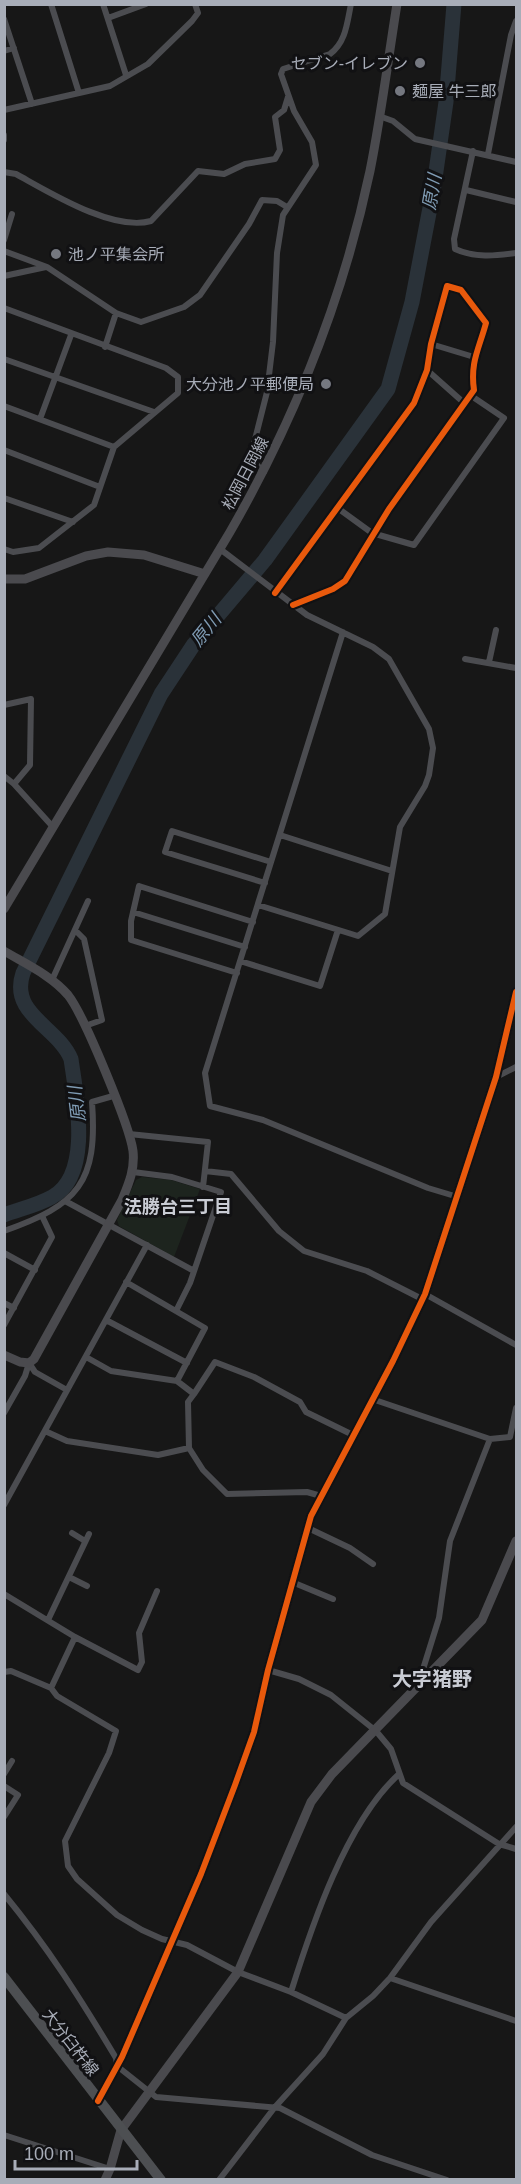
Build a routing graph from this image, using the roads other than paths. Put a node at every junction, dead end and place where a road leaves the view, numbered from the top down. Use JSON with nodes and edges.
{"nodes":[{"id":1,"x":51,"y":4,"type":"edge"},
{"id":2,"x":103,"y":4,"type":"edge"},
{"id":3,"x":146,"y":4,"type":"edge"},
{"id":4,"x":195,"y":4,"type":"edge"},
{"id":5,"x":351,"y":4,"type":"edge"},
{"id":6,"x":397,"y":4,"type":"edge"},
{"id":7,"x":108,"y":18,"type":"junction"},
{"id":8,"x":4,"y":19,"type":"edge"},
{"id":9,"x":516,"y":21,"type":"edge"},
{"id":10,"x":514,"y":36,"type":"edge"},
{"id":11,"x":14,"y":48,"type":"junction"},
{"id":12,"x":4,"y":51,"type":"edge"},
{"id":13,"x":126,"y":75,"type":"junction"},
{"id":14,"x":79,"y":93,"type":"junction"},
{"id":15,"x":288,"y":97,"type":"junction"},
{"id":16,"x":32,"y":104,"type":"junction"},
{"id":17,"x":4,"y":110,"type":"edge"},
{"id":18,"x":379,"y":116,"type":"junction"},
{"id":19,"x":4,"y":135,"type":"edge"},
{"id":20,"x":4,"y":140,"type":"edge"},
{"id":21,"x":473,"y":151,"type":"junction"},
{"id":22,"x":488,"y":154,"type":"junction"},
{"id":23,"x":516,"y":162,"type":"edge"},
{"id":24,"x":4,"y":172,"type":"edge"},
{"id":25,"x":466,"y":190,"type":"junction"},
{"id":26,"x":516,"y":202,"type":"edge"},
{"id":27,"x":287,"y":207,"type":"junction"},
{"id":28,"x":12,"y":214,"type":"dead end"},
{"id":29,"x":4,"y":240,"type":"edge"},
{"id":30,"x":4,"y":251,"type":"edge"},
{"id":31,"x":516,"y":253,"type":"edge"},
{"id":32,"x":46,"y":267,"type":"junction"},
{"id":33,"x":4,"y":276,"type":"edge"},
{"id":34,"x":4,"y":308,"type":"edge"},
{"id":35,"x":116,"y":313,"type":"junction"},
{"id":36,"x":71,"y":335,"type":"junction"},
{"id":37,"x":431,"y":344,"type":"junction"},
{"id":38,"x":105,"y":347,"type":"junction"},
{"id":39,"x":474,"y":357,"type":"junction"},
{"id":40,"x":4,"y":359,"type":"edge"},
{"id":41,"x":428,"y":370,"type":"junction"},
{"id":42,"x":56,"y":377,"type":"junction"},
{"id":43,"x":470,"y":395,"type":"junction"},
{"id":44,"x":464,"y":402,"type":"junction"},
{"id":45,"x":4,"y":406,"type":"edge"},
{"id":46,"x":154,"y":411,"type":"junction"},
{"id":47,"x":40,"y":419,"type":"junction"},
{"id":48,"x":114,"y":447,"type":"junction"},
{"id":49,"x":4,"y":450,"type":"edge"},
{"id":50,"x":264,"y":472,"type":"junction"},
{"id":51,"x":100,"y":487,"type":"junction"},
{"id":52,"x":4,"y":498,"type":"edge"},
{"id":53,"x":339,"y":508,"type":"junction"},
{"id":54,"x":73,"y":522,"type":"junction"},
{"id":55,"x":372,"y":533,"type":"junction"},
{"id":56,"x":4,"y":549,"type":"edge"},
{"id":57,"x":220,"y":549,"type":"junction"},
{"id":58,"x":205,"y":574,"type":"junction"},
{"id":59,"x":4,"y":579,"type":"edge"},
{"id":60,"x":275,"y":593,"type":"junction"},
{"id":61,"x":293,"y":605,"type":"junction"},
{"id":62,"x":496,"y":630,"type":"dead end"},
{"id":63,"x":343,"y":633,"type":"junction"},
{"id":64,"x":465,"y":659,"type":"dead end"},
{"id":65,"x":489,"y":662,"type":"junction"},
{"id":66,"x":516,"y":668,"type":"edge"},
{"id":67,"x":4,"y":705,"type":"edge"},
{"id":68,"x":4,"y":776,"type":"edge"},
{"id":69,"x":14,"y":784,"type":"junction"},
{"id":70,"x":53,"y":827,"type":"junction"},
{"id":71,"x":280,"y":835,"type":"junction"},
{"id":72,"x":271,"y":862,"type":"junction"},
{"id":73,"x":392,"y":871,"type":"junction"},
{"id":74,"x":265,"y":883,"type":"junction"},
{"id":75,"x":88,"y":901,"type":"dead end"},
{"id":76,"x":258,"y":905,"type":"junction"},
{"id":77,"x":4,"y":909,"type":"edge"},
{"id":78,"x":133,"y":912,"type":"junction"},
{"id":79,"x":253,"y":922,"type":"junction"},
{"id":80,"x":75,"y":930,"type":"junction"},
{"id":81,"x":338,"y":930,"type":"junction"},
{"id":82,"x":245,"y":947,"type":"junction"},
{"id":83,"x":4,"y":951,"type":"edge"},
{"id":84,"x":240,"y":961,"type":"junction"},
{"id":85,"x":237,"y":973,"type":"junction"},
{"id":86,"x":52,"y":980,"type":"junction"},
{"id":87,"x":516,"y":992,"type":"edge"},
{"id":88,"x":85,"y":1026,"type":"junction"},
{"id":89,"x":516,"y":1067,"type":"edge"},
{"id":90,"x":496,"y":1077,"type":"junction"},
{"id":91,"x":113,"y":1095,"type":"junction"},
{"id":92,"x":129,"y":1134,"type":"junction"},
{"id":93,"x":204,"y":1171,"type":"junction"},
{"id":94,"x":133,"y":1172,"type":"junction"},
{"id":95,"x":202,"y":1187,"type":"junction"},
{"id":96,"x":458,"y":1197,"type":"junction"},
{"id":97,"x":67,"y":1202,"type":"junction"},
{"id":98,"x":43,"y":1218,"type":"junction"},
{"id":99,"x":109,"y":1225,"type":"junction"},
{"id":100,"x":4,"y":1231,"type":"edge"},
{"id":101,"x":147,"y":1245,"type":"junction"},
{"id":102,"x":4,"y":1253,"type":"edge"},
{"id":103,"x":35,"y":1270,"type":"junction"},
{"id":104,"x":194,"y":1271,"type":"junction"},
{"id":105,"x":126,"y":1282,"type":"junction"},
{"id":106,"x":423,"y":1297,"type":"junction"},
{"id":107,"x":4,"y":1303,"type":"edge"},
{"id":108,"x":14,"y":1308,"type":"junction"},
{"id":109,"x":176,"y":1311,"type":"junction"},
{"id":110,"x":106,"y":1320,"type":"junction"},
{"id":111,"x":4,"y":1325,"type":"edge"},
{"id":112,"x":516,"y":1345,"type":"edge"},
{"id":113,"x":4,"y":1354,"type":"edge"},
{"id":114,"x":86,"y":1357,"type":"junction"},
{"id":115,"x":29,"y":1363,"type":"junction"},
{"id":116,"x":187,"y":1363,"type":"junction"},
{"id":117,"x":177,"y":1381,"type":"junction"},
{"id":118,"x":67,"y":1390,"type":"junction"},
{"id":119,"x":194,"y":1394,"type":"junction"},
{"id":120,"x":372,"y":1399,"type":"junction"},
{"id":121,"x":6,"y":1405,"type":"edge"},
{"id":122,"x":516,"y":1408,"type":"edge"},
{"id":123,"x":4,"y":1413,"type":"edge"},
{"id":124,"x":45,"y":1431,"type":"junction"},
{"id":125,"x":353,"y":1435,"type":"junction"},
{"id":126,"x":490,"y":1439,"type":"junction"},
{"id":127,"x":189,"y":1448,"type":"junction"},
{"id":128,"x":321,"y":1496,"type":"junction"},
{"id":129,"x":4,"y":1505,"type":"edge"},
{"id":130,"x":308,"y":1528,"type":"junction"},
{"id":131,"x":72,"y":1533,"type":"dead end"},
{"id":132,"x":89,"y":1534,"type":"dead end"},
{"id":133,"x":85,"y":1541,"type":"junction"},
{"id":134,"x":516,"y":1541,"type":"edge"},
{"id":135,"x":373,"y":1564,"type":"dead end"},
{"id":136,"x":69,"y":1577,"type":"junction"},
{"id":137,"x":292,"y":1582,"type":"junction"},
{"id":138,"x":87,"y":1586,"type":"dead end"},
{"id":139,"x":157,"y":1592,"type":"dead end"},
{"id":140,"x":4,"y":1594,"type":"edge"},
{"id":141,"x":333,"y":1599,"type":"dead end"},
{"id":142,"x":48,"y":1620,"type":"junction"},
{"id":143,"x":75,"y":1637,"type":"junction"},
{"id":144,"x":268,"y":1670,"type":"junction"},
{"id":145,"x":4,"y":1672,"type":"edge"},
{"id":146,"x":51,"y":1688,"type":"junction"},
{"id":147,"x":417,"y":1688,"type":"junction"},
{"id":148,"x":376,"y":1731,"type":"junction"},
{"id":149,"x":12,"y":1761,"type":"dead end"},
{"id":150,"x":4,"y":1774,"type":"edge"},
{"id":151,"x":398,"y":1775,"type":"junction"},
{"id":152,"x":4,"y":1786,"type":"edge"},
{"id":153,"x":4,"y":1817,"type":"edge"},
{"id":154,"x":516,"y":1827,"type":"edge"},
{"id":155,"x":499,"y":1844,"type":"junction"},
{"id":156,"x":516,"y":1849,"type":"edge"},
{"id":157,"x":4,"y":1894,"type":"edge"},
{"id":158,"x":172,"y":1941,"type":"junction"},
{"id":159,"x":238,"y":1972,"type":"junction"},
{"id":160,"x":4,"y":1977,"type":"edge"},
{"id":161,"x":390,"y":1978,"type":"junction"},
{"id":162,"x":291,"y":1992,"type":"junction"},
{"id":163,"x":346,"y":2019,"type":"junction"},
{"id":164,"x":516,"y":2021,"type":"edge"},
{"id":165,"x":117,"y":2066,"type":"junction"},
{"id":166,"x":149,"y":2091,"type":"junction"},
{"id":167,"x":98,"y":2101,"type":"junction"},
{"id":168,"x":274,"y":2107,"type":"junction"},
{"id":169,"x":121,"y":2130,"type":"junction"},
{"id":170,"x":4,"y":2135,"type":"edge"},
{"id":171,"x":110,"y":2169,"type":"junction"},
{"id":172,"x":105,"y":2180,"type":"edge"},
{"id":173,"x":160,"y":2180,"type":"edge"},
{"id":174,"x":219,"y":2180,"type":"edge"},
{"id":175,"x":447,"y":2180,"type":"edge"}],
"edges":[{"from":1,"to":14,"type":"street"},
{"from":2,"to":7,"type":"street"},
{"from":3,"to":7,"type":"street"},
{"from":4,"to":13,"type":"street"},
{"from":5,"to":15,"type":"street"},
{"from":6,"to":18,"type":"street","name":"松岡日岡線"},
{"from":7,"to":13,"type":"street"},
{"from":8,"to":11,"type":"street"},
{"from":9,"to":10,"type":"street"},
{"from":10,"to":22,"type":"street"},
{"from":11,"to":12,"type":"street"},
{"from":11,"to":16,"type":"street"},
{"from":13,"to":14,"type":"street"},
{"from":14,"to":16,"type":"street"},
{"from":15,"to":24,"type":"street"},
{"from":15,"to":27,"type":"street"},
{"from":16,"to":17,"type":"street"},
{"from":18,"to":21,"type":"street"},
{"from":18,"to":50,"type":"street","name":"松岡日岡線"},
{"from":19,"to":20,"type":"street"},
{"from":21,"to":22,"type":"street"},
{"from":21,"to":25,"type":"street"},
{"from":22,"to":23,"type":"street"},
{"from":25,"to":26,"type":"street"},
{"from":25,"to":31,"type":"street"},
{"from":27,"to":35,"type":"street"},
{"from":27,"to":50,"type":"street"},
{"from":28,"to":29,"type":"street"},
{"from":30,"to":32,"type":"street"},
{"from":32,"to":33,"type":"street"},
{"from":32,"to":35,"type":"street"},
{"from":34,"to":36,"type":"street"},
{"from":35,"to":38,"type":"street"},
{"from":36,"to":38,"type":"street"},
{"from":36,"to":42,"type":"street"},
{"from":37,"to":39,"type":"street"},
{"from":37,"to":39,"type":"street"},
{"from":37,"to":41,"type":"street"},
{"from":38,"to":46,"type":"street"},
{"from":39,"to":43,"type":"street"},
{"from":40,"to":42,"type":"street"},
{"from":41,"to":44,"type":"street"},
{"from":41,"to":53,"type":"street"},
{"from":42,"to":46,"type":"street"},
{"from":42,"to":47,"type":"street"},
{"from":43,"to":44,"type":"street"},
{"from":43,"to":55,"type":"street"},
{"from":44,"to":55,"type":"street"},
{"from":45,"to":47,"type":"street"},
{"from":46,"to":48,"type":"street"},
{"from":47,"to":48,"type":"street"},
{"from":48,"to":51,"type":"street"},
{"from":49,"to":51,"type":"street"},
{"from":50,"to":57,"type":"street","name":"松岡日岡線"},
{"from":51,"to":54,"type":"street"},
{"from":52,"to":54,"type":"street"},
{"from":53,"to":55,"type":"street"},
{"from":53,"to":60,"type":"street"},
{"from":54,"to":56,"type":"street"},
{"from":55,"to":61,"type":"street"},
{"from":57,"to":58,"type":"street","name":"松岡日岡線"},
{"from":57,"to":60,"type":"street"},
{"from":58,"to":59,"type":"street"},
{"from":58,"to":70,"type":"street","name":"松岡日岡線"},
{"from":60,"to":61,"type":"street"},
{"from":61,"to":63,"type":"street"},
{"from":62,"to":65,"type":"street"},
{"from":63,"to":71,"type":"street"},
{"from":63,"to":73,"type":"street"},
{"from":64,"to":65,"type":"street"},
{"from":65,"to":66,"type":"street"},
{"from":67,"to":69,"type":"street"},
{"from":68,"to":69,"type":"street"},
{"from":69,"to":70,"type":"street"},
{"from":70,"to":77,"type":"street","name":"松岡日岡線"},
{"from":71,"to":72,"type":"street"},
{"from":71,"to":73,"type":"street"},
{"from":72,"to":74,"type":"street"},
{"from":72,"to":74,"type":"street"},
{"from":73,"to":81,"type":"street"},
{"from":74,"to":76,"type":"street"},
{"from":75,"to":80,"type":"street"},
{"from":76,"to":79,"type":"street"},
{"from":76,"to":81,"type":"street"},
{"from":78,"to":79,"type":"street"},
{"from":78,"to":82,"type":"street"},
{"from":78,"to":85,"type":"street"},
{"from":79,"to":82,"type":"street"},
{"from":80,"to":86,"type":"street"},
{"from":80,"to":88,"type":"street"},
{"from":81,"to":84,"type":"street"},
{"from":82,"to":84,"type":"street"},
{"from":83,"to":86,"type":"street"},
{"from":84,"to":85,"type":"street"},
{"from":85,"to":96,"type":"street"},
{"from":86,"to":88,"type":"street"},
{"from":87,"to":90,"type":"street"},
{"from":88,"to":91,"type":"street"},
{"from":89,"to":90,"type":"street"},
{"from":90,"to":96,"type":"street"},
{"from":91,"to":92,"type":"street"},
{"from":91,"to":97,"type":"street"},
{"from":92,"to":93,"type":"street"},
{"from":92,"to":94,"type":"street"},
{"from":93,"to":95,"type":"street"},
{"from":93,"to":106,"type":"street"},
{"from":94,"to":95,"type":"street"},
{"from":94,"to":99,"type":"street"},
{"from":95,"to":104,"type":"street"},
{"from":96,"to":106,"type":"street"},
{"from":97,"to":98,"type":"street"},
{"from":97,"to":99,"type":"street"},
{"from":98,"to":100,"type":"street"},
{"from":98,"to":103,"type":"street"},
{"from":99,"to":101,"type":"street"},
{"from":99,"to":115,"type":"street"},
{"from":101,"to":104,"type":"street"},
{"from":101,"to":105,"type":"street"},
{"from":102,"to":103,"type":"street"},
{"from":103,"to":108,"type":"street"},
{"from":104,"to":109,"type":"street"},
{"from":105,"to":109,"type":"street"},
{"from":105,"to":110,"type":"street"},
{"from":106,"to":112,"type":"street"},
{"from":106,"to":120,"type":"street"},
{"from":107,"to":108,"type":"street"},
{"from":108,"to":111,"type":"street"},
{"from":109,"to":116,"type":"street"},
{"from":110,"to":114,"type":"street"},
{"from":110,"to":116,"type":"street"},
{"from":113,"to":115,"type":"street"},
{"from":114,"to":117,"type":"street"},
{"from":114,"to":118,"type":"street"},
{"from":115,"to":118,"type":"street"},
{"from":115,"to":121,"type":"street"},
{"from":116,"to":117,"type":"street"},
{"from":117,"to":119,"type":"street"},
{"from":118,"to":124,"type":"street"},
{"from":119,"to":125,"type":"street"},
{"from":119,"to":127,"type":"street"},
{"from":120,"to":125,"type":"street"},
{"from":120,"to":126,"type":"street"},
{"from":121,"to":123,"type":"street"},
{"from":122,"to":126,"type":"street"},
{"from":124,"to":127,"type":"street"},
{"from":124,"to":129,"type":"street"},
{"from":125,"to":128,"type":"street"},
{"from":126,"to":147,"type":"street"},
{"from":127,"to":128,"type":"street"},
{"from":128,"to":130,"type":"street"},
{"from":130,"to":135,"type":"street"},
{"from":130,"to":137,"type":"street"},
{"from":131,"to":133,"type":"street"},
{"from":132,"to":133,"type":"street"},
{"from":133,"to":136,"type":"street"},
{"from":134,"to":147,"type":"street"},
{"from":136,"to":138,"type":"street"},
{"from":136,"to":142,"type":"street"},
{"from":137,"to":141,"type":"street"},
{"from":137,"to":144,"type":"street"},
{"from":139,"to":143,"type":"street"},
{"from":140,"to":142,"type":"street"},
{"from":142,"to":143,"type":"street"},
{"from":143,"to":146,"type":"street"},
{"from":144,"to":148,"type":"street"},
{"from":144,"to":158,"type":"street"},
{"from":145,"to":146,"type":"street"},
{"from":146,"to":158,"type":"street"},
{"from":147,"to":148,"type":"street"},
{"from":148,"to":151,"type":"street"},
{"from":148,"to":159,"type":"street"},
{"from":149,"to":150,"type":"street"},
{"from":151,"to":155,"type":"street"},
{"from":151,"to":162,"type":"street"},
{"from":152,"to":153,"type":"street"},
{"from":154,"to":155,"type":"street"},
{"from":155,"to":156,"type":"street"},
{"from":155,"to":161,"type":"street"},
{"from":157,"to":165,"type":"street"},
{"from":158,"to":159,"type":"street"},
{"from":158,"to":165,"type":"street"},
{"from":159,"to":162,"type":"street"},
{"from":159,"to":166,"type":"street"},
{"from":160,"to":167,"type":"main road","name":"大分臼杵線"},
{"from":161,"to":163,"type":"street"},
{"from":161,"to":164,"type":"street"},
{"from":162,"to":163,"type":"street"},
{"from":163,"to":168,"type":"street"},
{"from":165,"to":166,"type":"street"},
{"from":165,"to":167,"type":"street"},
{"from":166,"to":168,"type":"street"},
{"from":166,"to":169,"type":"street"},
{"from":167,"to":169,"type":"main road","name":"大分臼杵線"},
{"from":168,"to":174,"type":"street"},
{"from":168,"to":175,"type":"street"},
{"from":169,"to":171,"type":"street"},
{"from":169,"to":173,"type":"main road","name":"大分臼杵線"},
{"from":170,"to":171,"type":"street"},
{"from":171,"to":172,"type":"street"}]}
